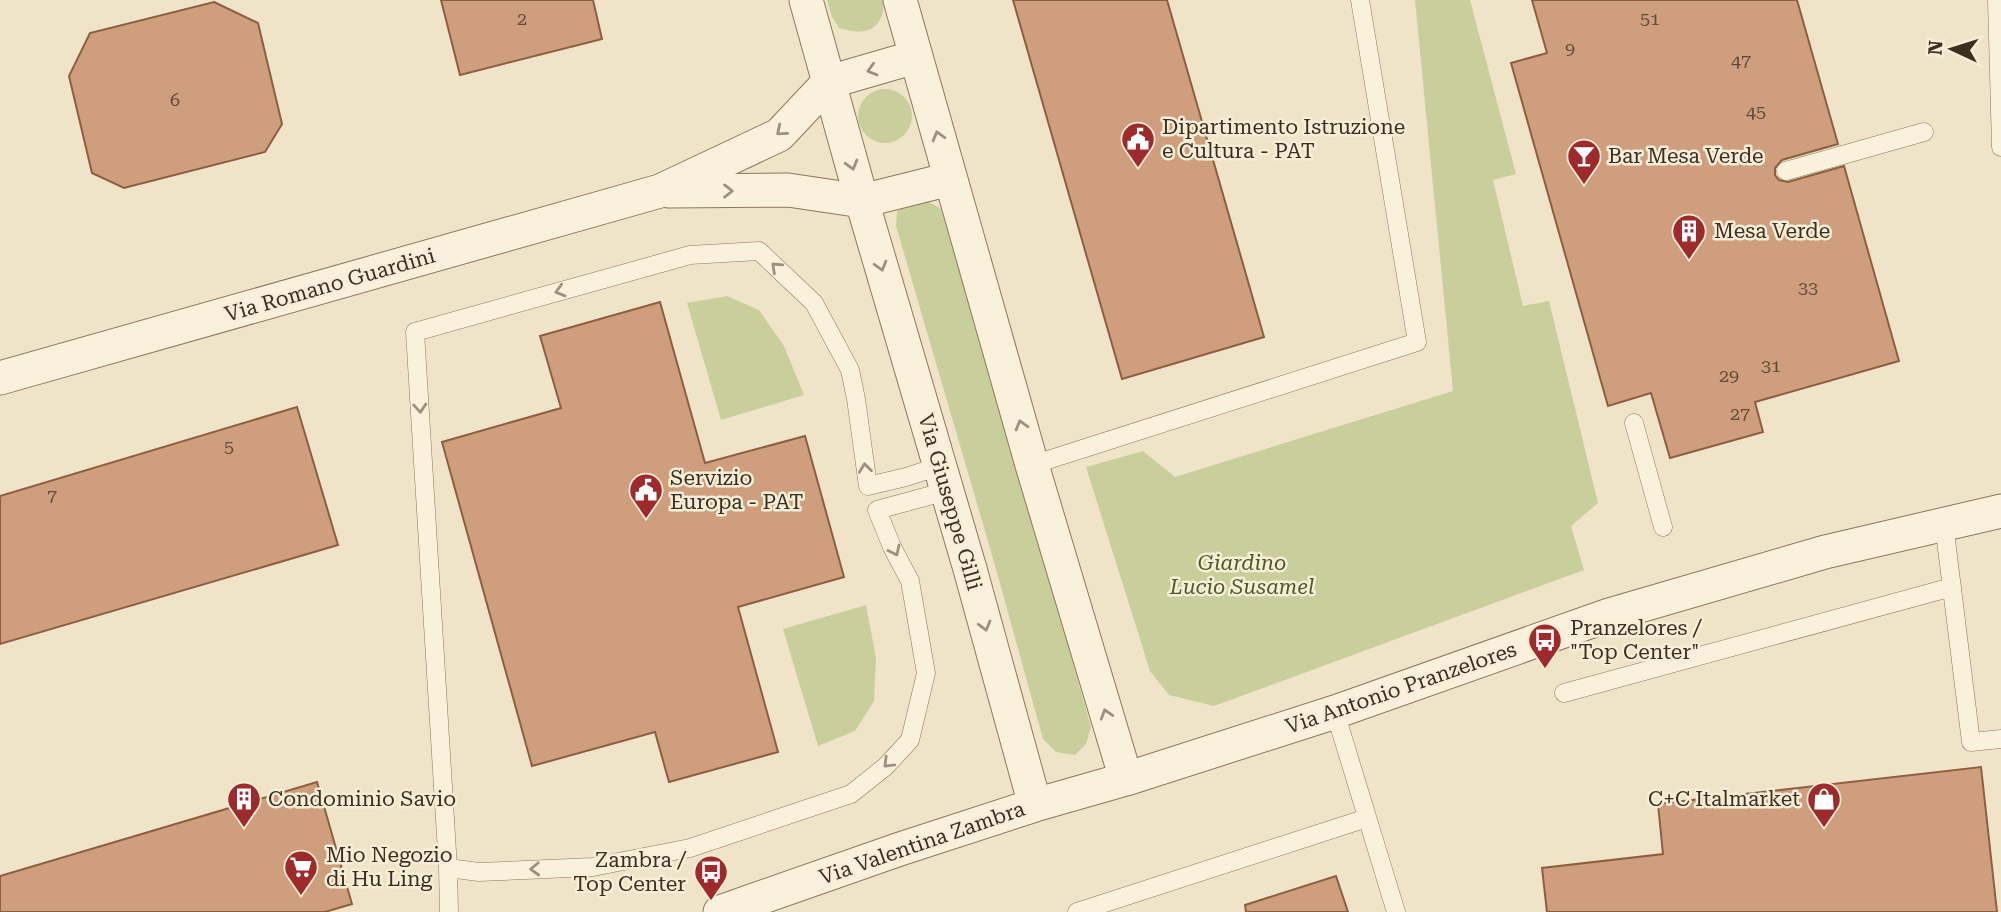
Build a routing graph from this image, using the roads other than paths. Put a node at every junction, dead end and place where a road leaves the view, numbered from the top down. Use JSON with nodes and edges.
{"nodes":[{"id":1,"x":806,"y":0,"type":"edge"},
{"id":2,"x":900,"y":0,"type":"edge"},
{"id":3,"x":1360,"y":0,"type":"edge"},
{"id":4,"x":1997,"y":0,"type":"edge"},
{"id":5,"x":915,"y":57,"type":"junction"},
{"id":6,"x":829,"y":82,"type":"junction"},
{"id":7,"x":2001,"y":117,"type":"edge"},
{"id":8,"x":1924,"y":132,"type":"dead end"},
{"id":9,"x":2001,"y":147,"type":"edge"},
{"id":10,"x":1786,"y":171,"type":"dead end"},
{"id":11,"x":950,"y":179,"type":"junction"},
{"id":12,"x":660,"y":191,"type":"junction"},
{"id":13,"x":862,"y":201,"type":"junction"},
{"id":14,"x":0,"y":378,"type":"edge"},
{"id":15,"x":1634,"y":423,"type":"dead end"},
{"id":16,"x":1032,"y":465,"type":"junction"},
{"id":17,"x":943,"y":478,"type":"junction"},
{"id":18,"x":2001,"y":511,"type":"edge"},
{"id":19,"x":1944,"y":524,"type":"junction"},
{"id":20,"x":1663,"y":527,"type":"dead end"},
{"id":21,"x":1952,"y":587,"type":"junction"},
{"id":22,"x":1564,"y":693,"type":"dead end"},
{"id":23,"x":1335,"y":712,"type":"junction"},
{"id":24,"x":2001,"y":738,"type":"edge"},
{"id":25,"x":1126,"y":779,"type":"junction"},
{"id":26,"x":1035,"y":805,"type":"junction"},
{"id":27,"x":1367,"y":818,"type":"junction"},
{"id":28,"x":448,"y":868,"type":"junction"},
{"id":29,"x":449,"y":912,"type":"edge"},
{"id":30,"x":720,"y":912,"type":"edge"},
{"id":31,"x":1077,"y":912,"type":"edge"},
{"id":32,"x":1396,"y":912,"type":"edge"}],
"edges":[{"from":1,"to":6,"type":"street","name":"Via Giuseppe Gilli"},
{"from":2,"to":5,"type":"street"},
{"from":3,"to":16,"type":"lane"},
{"from":4,"to":7,"type":"lane"},
{"from":5,"to":6,"type":"street","one_way":true},
{"from":11,"to":5,"type":"street","one_way":true},
{"from":6,"to":12,"type":"street","name":"Via Romano Guardini","one_way":true},
{"from":6,"to":13,"type":"street","name":"Via Giuseppe Gilli","one_way":true},
{"from":7,"to":9,"type":"lane"},
{"from":8,"to":10,"type":"lane"},
{"from":11,"to":13,"type":"street"},
{"from":16,"to":11,"type":"street","one_way":true},
{"from":12,"to":13,"type":"street","name":"Via Romano Guardini","one_way":true},
{"from":12,"to":14,"type":"street","name":"Via Romano Guardini"},
{"from":13,"to":17,"type":"street","name":"Via Giuseppe Gilli","one_way":true},
{"from":15,"to":20,"type":"lane"},
{"from":25,"to":16,"type":"street","one_way":true},
{"from":17,"to":26,"type":"street","name":"Via Giuseppe Gilli","one_way":true},
{"from":17,"to":28,"type":"lane","one_way":true},
{"from":17,"to":28,"type":"lane","one_way":true},
{"from":18,"to":19,"type":"street","name":"Via Antonio Pranzelores"},
{"from":19,"to":21,"type":"lane"},
{"from":19,"to":23,"type":"street","name":"Via Antonio Pranzelores"},
{"from":21,"to":22,"type":"lane"},
{"from":21,"to":24,"type":"lane"},
{"from":23,"to":25,"type":"street","name":"Via Antonio Pranzelores"},
{"from":23,"to":27,"type":"lane"},
{"from":25,"to":26,"type":"street","name":"Via Valentina Zambra"},
{"from":26,"to":30,"type":"street","name":"Via Valentina Zambra"},
{"from":27,"to":31,"type":"lane"},
{"from":27,"to":32,"type":"lane"},
{"from":28,"to":29,"type":"lane"}]}
